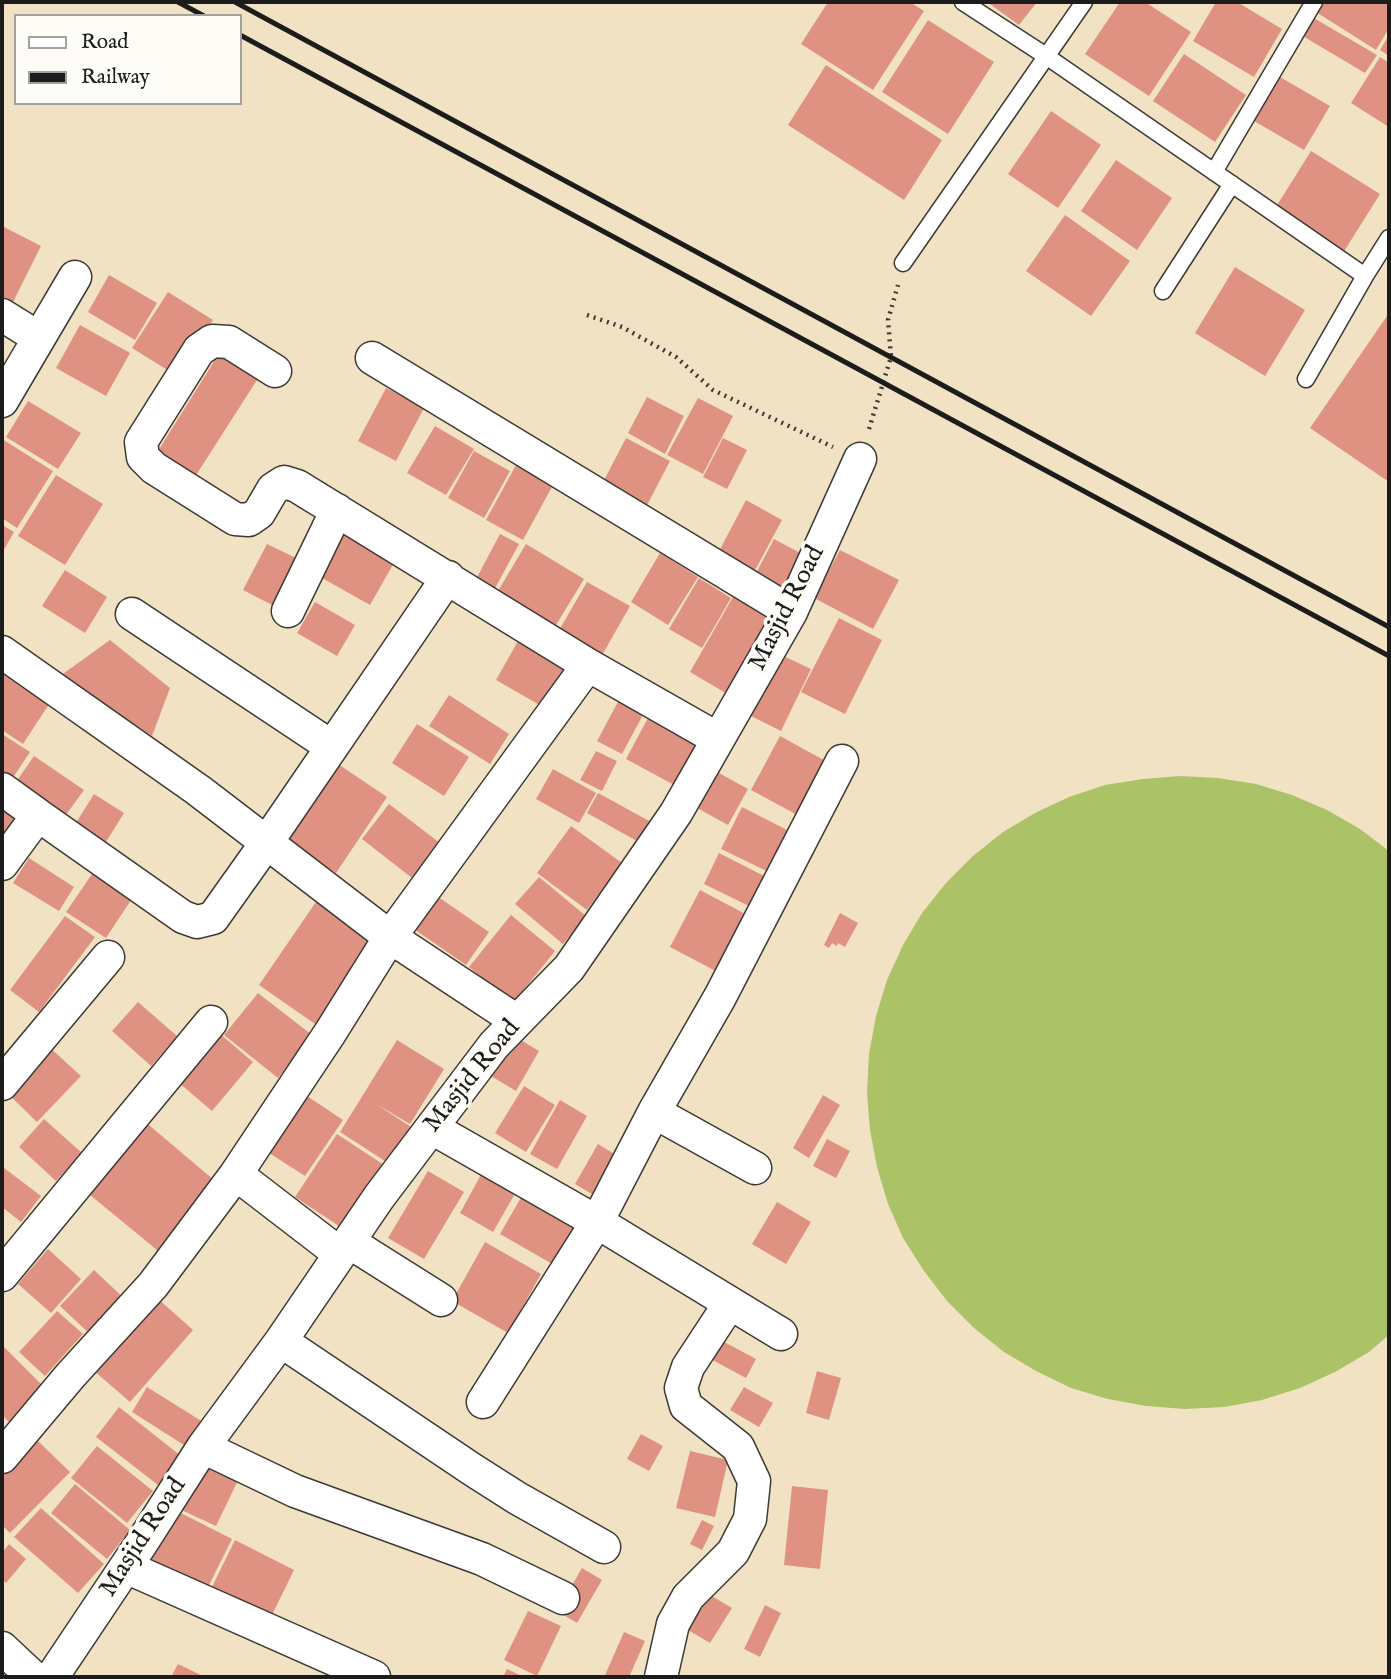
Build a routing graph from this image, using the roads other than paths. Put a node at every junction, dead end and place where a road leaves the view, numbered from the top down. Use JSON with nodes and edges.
{"nodes":[{"id":1,"x":963,"y":2,"type":"edge"},
{"id":2,"x":1084,"y":2,"type":"edge"},
{"id":3,"x":1314,"y":2,"type":"edge"},
{"id":4,"x":1046,"y":56,"type":"junction"},
{"id":5,"x":1214,"y":172,"type":"junction"},
{"id":6,"x":1232,"y":184,"type":"junction"},
{"id":7,"x":1389,"y":238,"type":"edge"},
{"id":8,"x":903,"y":263,"type":"road end"},
{"id":9,"x":1364,"y":276,"type":"junction"},
{"id":10,"x":75,"y":277,"type":"dead end"},
{"id":11,"x":1163,"y":290,"type":"dead end"},
{"id":12,"x":2,"y":315,"type":"edge"},
{"id":13,"x":39,"y":338,"type":"junction"},
{"id":14,"x":372,"y":358,"type":"dead end"},
{"id":15,"x":275,"y":371,"type":"dead end"},
{"id":16,"x":1306,"y":379,"type":"dead end"},
{"id":17,"x":2,"y":401,"type":"edge"},
{"id":18,"x":860,"y":459,"type":"road end"},
{"id":19,"x":337,"y":510,"type":"junction"},
{"id":20,"x":448,"y":578,"type":"junction"},
{"id":21,"x":288,"y":611,"type":"dead end"},
{"id":22,"x":791,"y":612,"type":"junction"},
{"id":23,"x":132,"y":614,"type":"dead end"},
{"id":24,"x":2,"y":652,"type":"edge"},
{"id":25,"x":588,"y":665,"type":"junction"},
{"id":26,"x":718,"y":739,"type":"junction"},
{"id":27,"x":332,"y":747,"type":"junction"},
{"id":28,"x":842,"y":761,"type":"dead end"},
{"id":29,"x":2,"y":789,"type":"edge"},
{"id":30,"x":38,"y":815,"type":"junction"},
{"id":31,"x":267,"y":842,"type":"junction"},
{"id":32,"x":2,"y":864,"type":"edge"},
{"id":33,"x":390,"y":937,"type":"junction"},
{"id":34,"x":107,"y":957,"type":"dead end"},
{"id":35,"x":517,"y":1021,"type":"junction"},
{"id":36,"x":211,"y":1022,"type":"dead end"},
{"id":37,"x":2,"y":1084,"type":"edge"},
{"id":38,"x":654,"y":1112,"type":"junction"},
{"id":39,"x":432,"y":1128,"type":"junction"},
{"id":40,"x":755,"y":1168,"type":"dead end"},
{"id":41,"x":236,"y":1174,"type":"junction"},
{"id":42,"x":597,"y":1222,"type":"junction"},
{"id":43,"x":344,"y":1248,"type":"junction"},
{"id":44,"x":2,"y":1275,"type":"edge"},
{"id":45,"x":441,"y":1300,"type":"dead end"},
{"id":46,"x":730,"y":1303,"type":"junction"},
{"id":47,"x":781,"y":1334,"type":"dead end"},
{"id":48,"x":281,"y":1341,"type":"junction"},
{"id":49,"x":483,"y":1402,"type":"dead end"},
{"id":50,"x":203,"y":1447,"type":"junction"},
{"id":51,"x":2,"y":1457,"type":"edge"},
{"id":52,"x":604,"y":1547,"type":"dead end"},
{"id":53,"x":126,"y":1567,"type":"junction"},
{"id":54,"x":563,"y":1598,"type":"dead end"},
{"id":55,"x":2,"y":1648,"type":"edge"},
{"id":56,"x":33,"y":1677,"type":"edge"},
{"id":57,"x":52,"y":1677,"type":"edge"},
{"id":58,"x":374,"y":1677,"type":"edge"},
{"id":59,"x":661,"y":1677,"type":"edge"}],
"edges":[{"from":1,"to":4,"type":"lane"},
{"from":2,"to":4,"type":"lane"},
{"from":3,"to":5,"type":"lane"},
{"from":4,"to":5,"type":"lane"},
{"from":4,"to":8,"type":"lane"},
{"from":5,"to":6,"type":"lane"},
{"from":6,"to":9,"type":"lane"},
{"from":6,"to":11,"type":"lane"},
{"from":7,"to":9,"type":"lane"},
{"from":9,"to":16,"type":"lane"},
{"from":10,"to":13,"type":"street"},
{"from":12,"to":13,"type":"street"},
{"from":13,"to":17,"type":"street"},
{"from":14,"to":22,"type":"street"},
{"from":15,"to":19,"type":"street"},
{"from":18,"to":22,"type":"street","name":"Masjid Road"},
{"from":19,"to":20,"type":"street"},
{"from":19,"to":21,"type":"street"},
{"from":20,"to":25,"type":"street"},
{"from":20,"to":27,"type":"street"},
{"from":22,"to":26,"type":"street","name":"Masjid Road"},
{"from":23,"to":27,"type":"street"},
{"from":24,"to":31,"type":"street"},
{"from":25,"to":26,"type":"street"},
{"from":25,"to":33,"type":"street"},
{"from":26,"to":35,"type":"street","name":"Masjid Road"},
{"from":27,"to":31,"type":"street"},
{"from":28,"to":38,"type":"street"},
{"from":29,"to":30,"type":"street"},
{"from":30,"to":31,"type":"street"},
{"from":30,"to":32,"type":"street"},
{"from":31,"to":33,"type":"street"},
{"from":33,"to":35,"type":"street"},
{"from":33,"to":41,"type":"street"},
{"from":34,"to":37,"type":"street"},
{"from":35,"to":39,"type":"street","name":"Masjid Road"},
{"from":36,"to":44,"type":"street"},
{"from":38,"to":40,"type":"street"},
{"from":38,"to":42,"type":"street"},
{"from":39,"to":42,"type":"street"},
{"from":39,"to":43,"type":"street","name":"Masjid Road"},
{"from":41,"to":43,"type":"street"},
{"from":41,"to":51,"type":"street"},
{"from":42,"to":46,"type":"street"},
{"from":42,"to":49,"type":"street"},
{"from":43,"to":45,"type":"street"},
{"from":43,"to":48,"type":"street","name":"Masjid Road"},
{"from":46,"to":47,"type":"street"},
{"from":46,"to":59,"type":"street"},
{"from":48,"to":50,"type":"street","name":"Masjid Road"},
{"from":48,"to":52,"type":"street"},
{"from":50,"to":53,"type":"street","name":"Masjid Road"},
{"from":50,"to":54,"type":"street"},
{"from":53,"to":57,"type":"street","name":"Masjid Road"},
{"from":53,"to":58,"type":"street"},
{"from":55,"to":56,"type":"street"}]}
